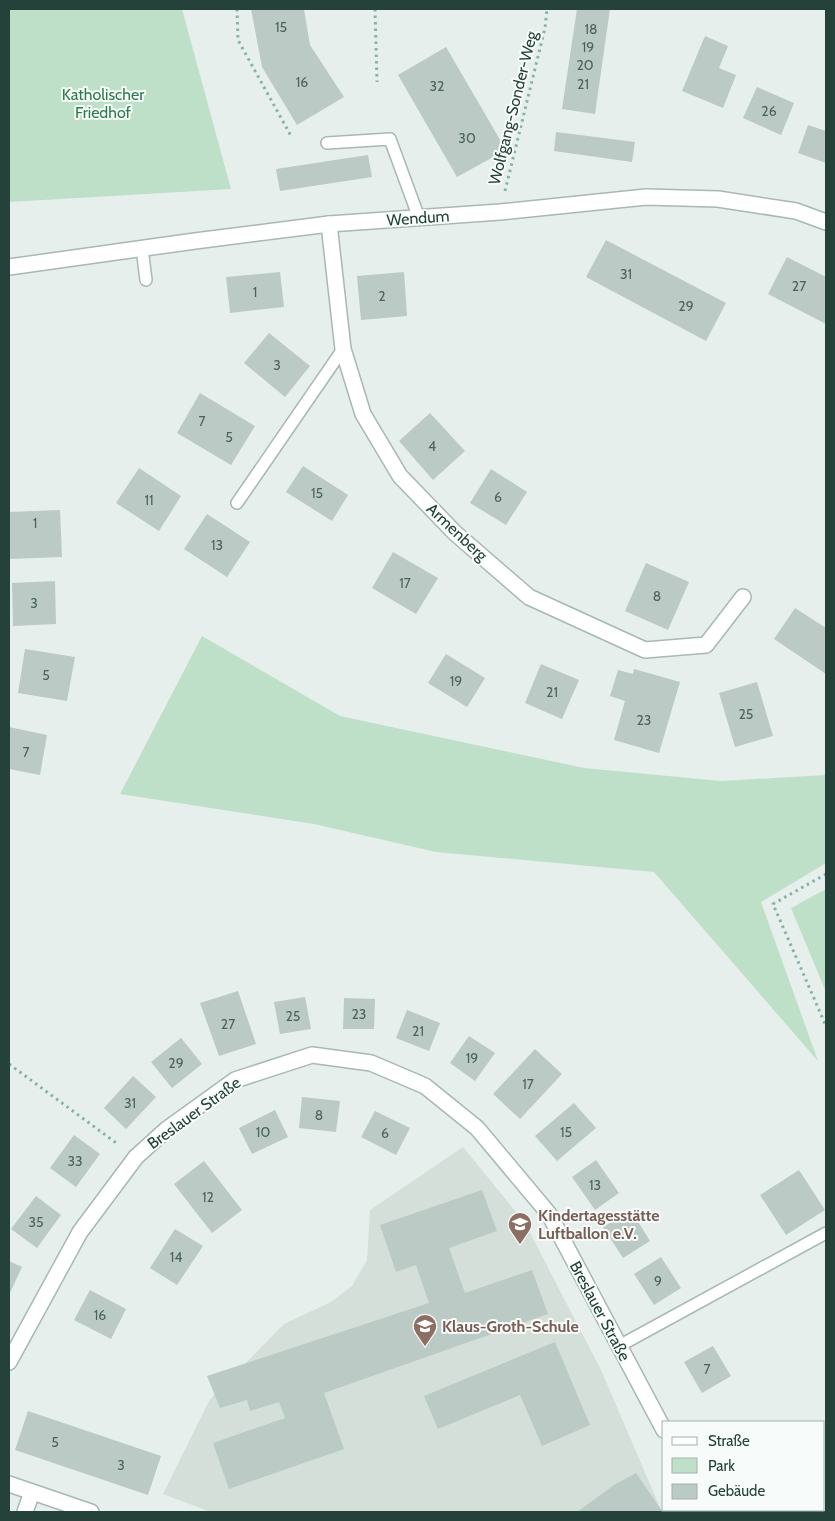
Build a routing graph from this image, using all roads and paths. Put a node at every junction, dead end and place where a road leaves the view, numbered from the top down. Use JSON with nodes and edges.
{"nodes":[{"id":1,"x":238,"y":9,"type":"edge"},
{"id":2,"x":375,"y":9,"type":"edge"},
{"id":3,"x":547,"y":9,"type":"edge"},
{"id":4,"x":377,"y":82,"type":"dead end"},
{"id":5,"x":291,"y":136,"type":"dead end"},
{"id":6,"x":327,"y":143,"type":"dead end"},
{"id":7,"x":500,"y":212,"type":"junction"},
{"id":8,"x":419,"y":218,"type":"junction"},
{"id":9,"x":826,"y":222,"type":"edge"},
{"id":10,"x":330,"y":224,"type":"junction"},
{"id":11,"x":142,"y":248,"type":"junction"},
{"id":12,"x":9,"y":268,"type":"edge"},
{"id":13,"x":146,"y":280,"type":"dead end"},
{"id":14,"x":343,"y":349,"type":"junction"},
{"id":15,"x":237,"y":503,"type":"dead end"},
{"id":16,"x":743,"y":597,"type":"dead end"},
{"id":17,"x":826,"y":874,"type":"edge"},
{"id":18,"x":826,"y":1026,"type":"edge"},
{"id":19,"x":9,"y":1064,"type":"edge"},
{"id":20,"x":136,"y":1157,"type":"junction"},
{"id":21,"x":826,"y":1233,"type":"edge"},
{"id":22,"x":619,"y":1346,"type":"junction"},
{"id":23,"x":9,"y":1362,"type":"edge"},
{"id":24,"x":662,"y":1426,"type":"edge"},
{"id":25,"x":9,"y":1484,"type":"edge"},
{"id":26,"x":32,"y":1492,"type":"junction"},
{"id":27,"x":25,"y":1512,"type":"edge"},
{"id":28,"x":91,"y":1512,"type":"edge"}],
"edges":[{"from":1,"to":5,"type":"path"},
{"from":2,"to":4,"type":"path"},
{"from":3,"to":7,"type":"path","name":"Wolfgang-Sonder-Weg"},
{"from":6,"to":8,"type":"lane"},
{"from":7,"to":8,"type":"street","name":"Wendum"},
{"from":7,"to":9,"type":"street","name":"Wendum"},
{"from":8,"to":10,"type":"street","name":"Wendum"},
{"from":10,"to":11,"type":"street","name":"Wendum"},
{"from":10,"to":14,"type":"street","name":"Armenberg"},
{"from":11,"to":12,"type":"street","name":"Wendum"},
{"from":11,"to":13,"type":"lane"},
{"from":14,"to":15,"type":"lane"},
{"from":14,"to":16,"type":"street","name":"Armenberg"},
{"from":17,"to":18,"type":"path"},
{"from":19,"to":20,"type":"path"},
{"from":20,"to":22,"type":"street","name":"Breslauer Straße"},
{"from":20,"to":23,"type":"street","name":"Breslauer Straße"},
{"from":21,"to":22,"type":"lane"},
{"from":22,"to":24,"type":"street","name":"Breslauer Straße"},
{"from":25,"to":26,"type":"street"},
{"from":26,"to":27,"type":"street"},
{"from":26,"to":28,"type":"street"}]}
